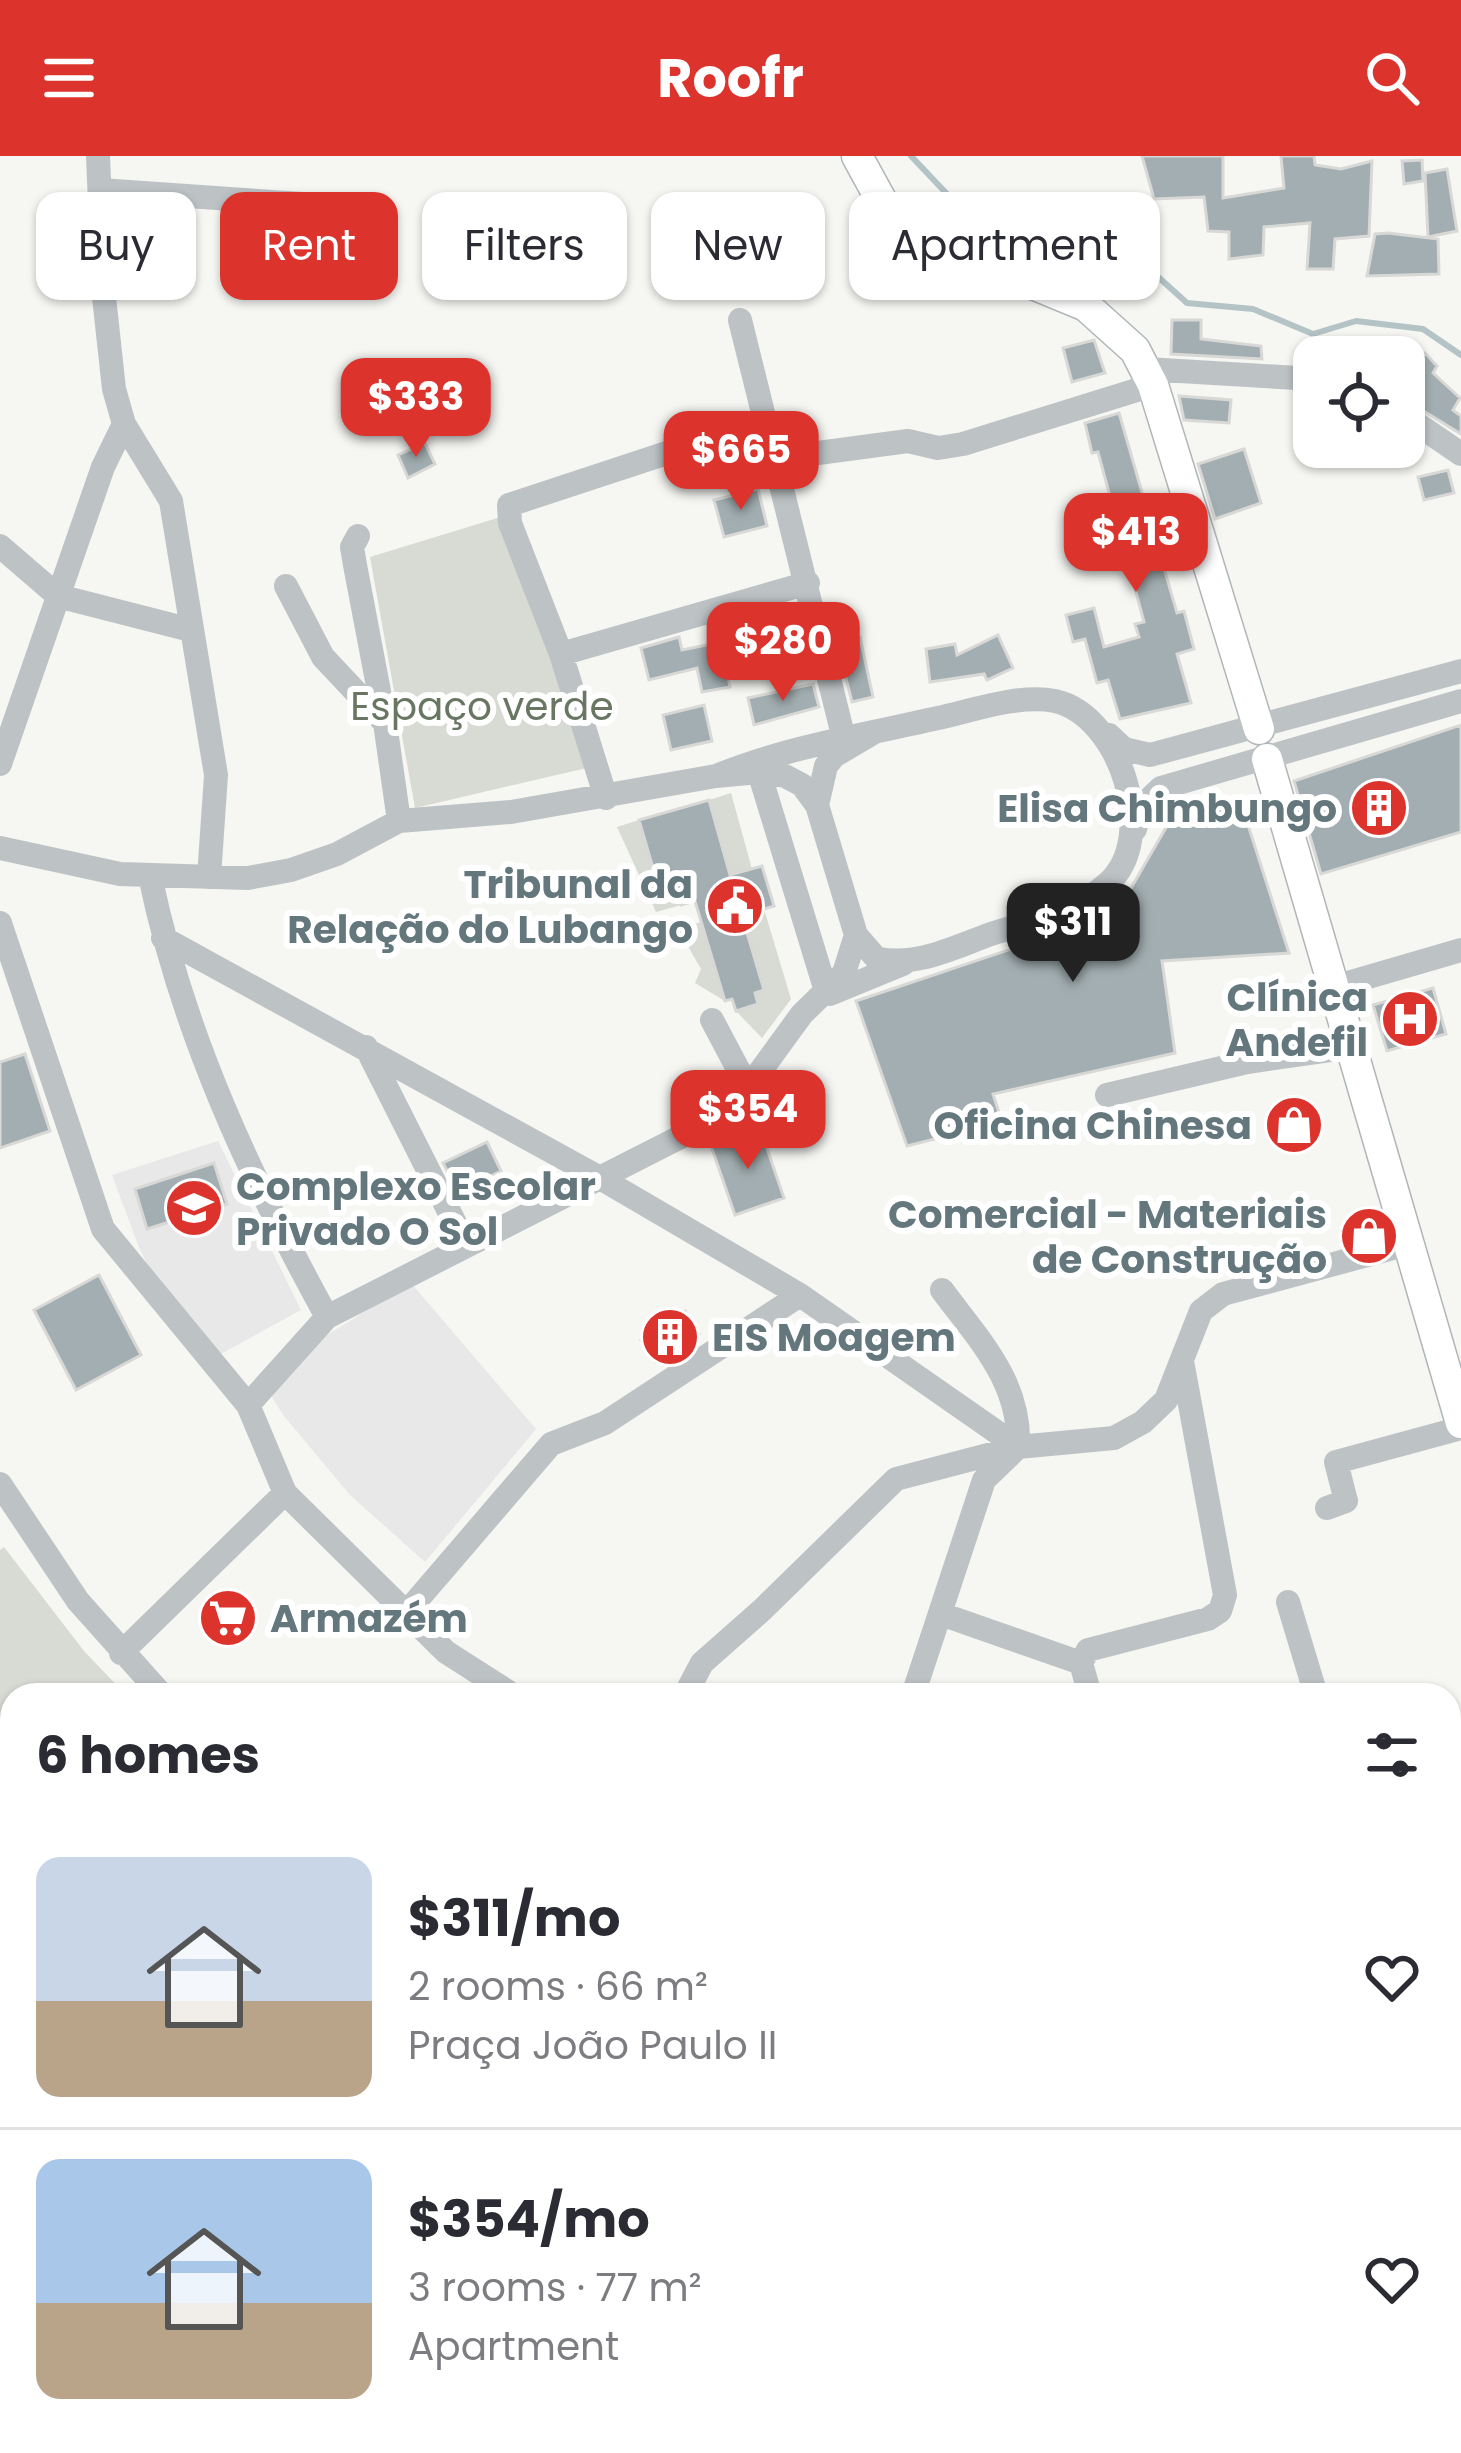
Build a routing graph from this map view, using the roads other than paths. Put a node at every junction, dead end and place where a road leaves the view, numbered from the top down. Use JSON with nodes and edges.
{"nodes":[{"id":1,"x":98,"y":156,"type":"edge"},
{"id":2,"x":857,"y":156,"type":"edge"},
{"id":3,"x":100,"y":190,"type":"junction"},
{"id":4,"x":220,"y":198,"type":"edge"},
{"id":5,"x":740,"y":320,"type":"dead end"},
{"id":6,"x":1149,"y":377,"type":"junction"},
{"id":7,"x":1293,"y":379,"type":"edge"},
{"id":8,"x":764,"y":421,"type":"junction"},
{"id":9,"x":124,"y":424,"type":"junction"},
{"id":10,"x":1425,"y":430,"type":"edge"},
{"id":11,"x":1461,"y":454,"type":"edge"},
{"id":12,"x":773,"y":459,"type":"junction"},
{"id":13,"x":358,"y":536,"type":"dead end"},
{"id":14,"x":0,"y":546,"type":"edge"},
{"id":15,"x":808,"y":583,"type":"junction"},
{"id":16,"x":286,"y":586,"type":"dead end"},
{"id":17,"x":58,"y":596,"type":"junction"},
{"id":18,"x":191,"y":630,"type":"junction"},
{"id":19,"x":561,"y":654,"type":"junction"},
{"id":20,"x":1461,"y":671,"type":"edge"},
{"id":21,"x":1461,"y":701,"type":"edge"},
{"id":22,"x":1088,"y":716,"type":"junction"},
{"id":23,"x":385,"y":723,"type":"junction"},
{"id":24,"x":873,"y":733,"type":"junction"},
{"id":25,"x":844,"y":740,"type":"junction"},
{"id":26,"x":1263,"y":744,"type":"junction"},
{"id":27,"x":0,"y":764,"type":"edge"},
{"id":28,"x":760,"y":772,"type":"junction"},
{"id":29,"x":716,"y":776,"type":"junction"},
{"id":30,"x":606,"y":798,"type":"junction"},
{"id":31,"x":817,"y":805,"type":"junction"},
{"id":32,"x":399,"y":821,"type":"junction"},
{"id":33,"x":0,"y":848,"type":"edge"},
{"id":34,"x":1126,"y":854,"type":"junction"},
{"id":35,"x":150,"y":876,"type":"junction"},
{"id":36,"x":209,"y":877,"type":"junction"},
{"id":37,"x":0,"y":922,"type":"edge"},
{"id":38,"x":856,"y":935,"type":"junction"},
{"id":39,"x":163,"y":938,"type":"junction"},
{"id":40,"x":1461,"y":950,"type":"edge"},
{"id":41,"x":910,"y":962,"type":"junction"},
{"id":42,"x":1334,"y":987,"type":"junction"},
{"id":43,"x":821,"y":996,"type":"junction"},
{"id":44,"x":712,"y":1020,"type":"dead end"},
{"id":45,"x":365,"y":1047,"type":"junction"},
{"id":46,"x":1351,"y":1047,"type":"junction"},
{"id":47,"x":748,"y":1088,"type":"junction"},
{"id":48,"x":1107,"y":1096,"type":"dead end"},
{"id":49,"x":600,"y":1178,"type":"junction"},
{"id":50,"x":465,"y":1244,"type":"junction"},
{"id":51,"x":1408,"y":1244,"type":"junction"},
{"id":52,"x":942,"y":1290,"type":"dead end"},
{"id":53,"x":800,"y":1295,"type":"junction"},
{"id":54,"x":327,"y":1317,"type":"junction"},
{"id":55,"x":1181,"y":1356,"type":"junction"},
{"id":56,"x":248,"y":1405,"type":"junction"},
{"id":57,"x":1461,"y":1426,"type":"edge"},
{"id":58,"x":1018,"y":1447,"type":"junction"},
{"id":59,"x":0,"y":1484,"type":"edge"},
{"id":60,"x":285,"y":1493,"type":"junction"},
{"id":61,"x":1327,"y":1508,"type":"dead end"},
{"id":62,"x":10,"y":1524,"type":"edge"},
{"id":63,"x":1288,"y":1603,"type":"dead end"},
{"id":64,"x":406,"y":1613,"type":"junction"},
{"id":65,"x":941,"y":1614,"type":"junction"},
{"id":66,"x":121,"y":1653,"type":"junction"},
{"id":67,"x":1081,"y":1663,"type":"junction"},
{"id":68,"x":150,"y":1683,"type":"edge"},
{"id":69,"x":494,"y":1683,"type":"edge"},
{"id":70,"x":691,"y":1683,"type":"edge"},
{"id":71,"x":917,"y":1683,"type":"edge"},
{"id":72,"x":1087,"y":1683,"type":"edge"},
{"id":73,"x":1312,"y":1683,"type":"edge"}],
"edges":[{"from":1,"to":3,"type":"street"},
{"from":2,"to":6,"type":"main road"},
{"from":3,"to":4,"type":"street"},
{"from":3,"to":9,"type":"street"},
{"from":5,"to":8,"type":"street"},
{"from":6,"to":7,"type":"street"},
{"from":6,"to":12,"type":"street"},
{"from":6,"to":26,"type":"main road"},
{"from":8,"to":12,"type":"street"},
{"from":8,"to":19,"type":"street"},
{"from":9,"to":17,"type":"street"},
{"from":9,"to":18,"type":"street"},
{"from":10,"to":11,"type":"street"},
{"from":12,"to":15,"type":"street"},
{"from":13,"to":23,"type":"street"},
{"from":14,"to":17,"type":"street"},
{"from":15,"to":19,"type":"street"},
{"from":15,"to":25,"type":"street"},
{"from":16,"to":23,"type":"street"},
{"from":17,"to":18,"type":"street"},
{"from":17,"to":27,"type":"street"},
{"from":18,"to":36,"type":"street"},
{"from":19,"to":30,"type":"street"},
{"from":20,"to":26,"type":"street"},
{"from":21,"to":26,"type":"street"},
{"from":22,"to":24,"type":"street"},
{"from":22,"to":26,"type":"street"},
{"from":22,"to":34,"type":"street"},
{"from":23,"to":32,"type":"street"},
{"from":24,"to":25,"type":"street"},
{"from":24,"to":31,"type":"street"},
{"from":25,"to":29,"type":"street"},
{"from":26,"to":34,"type":"street"},
{"from":26,"to":42,"type":"main road"},
{"from":28,"to":29,"type":"street"},
{"from":28,"to":31,"type":"street"},
{"from":28,"to":43,"type":"street"},
{"from":29,"to":30,"type":"street"},
{"from":30,"to":32,"type":"street"},
{"from":31,"to":38,"type":"street"},
{"from":32,"to":36,"type":"street"},
{"from":33,"to":35,"type":"street"},
{"from":34,"to":41,"type":"street"},
{"from":35,"to":36,"type":"street"},
{"from":35,"to":39,"type":"street"},
{"from":37,"to":56,"type":"street"},
{"from":38,"to":41,"type":"street"},
{"from":38,"to":43,"type":"street"},
{"from":39,"to":45,"type":"street"},
{"from":39,"to":54,"type":"street"},
{"from":40,"to":42,"type":"street"},
{"from":41,"to":43,"type":"street"},
{"from":42,"to":46,"type":"main road"},
{"from":43,"to":47,"type":"street"},
{"from":44,"to":47,"type":"street"},
{"from":45,"to":49,"type":"street"},
{"from":45,"to":50,"type":"street"},
{"from":46,"to":48,"type":"street"},
{"from":46,"to":51,"type":"main road"},
{"from":47,"to":49,"type":"street"},
{"from":49,"to":50,"type":"street"},
{"from":49,"to":53,"type":"street"},
{"from":50,"to":54,"type":"street"},
{"from":51,"to":55,"type":"street"},
{"from":51,"to":57,"type":"main road"},
{"from":52,"to":58,"type":"street"},
{"from":53,"to":58,"type":"street"},
{"from":53,"to":64,"type":"street"},
{"from":54,"to":56,"type":"street"},
{"from":55,"to":58,"type":"street"},
{"from":55,"to":67,"type":"street"},
{"from":56,"to":60,"type":"street"},
{"from":57,"to":61,"type":"street"},
{"from":58,"to":65,"type":"street"},
{"from":58,"to":70,"type":"street"},
{"from":59,"to":62,"type":"street"},
{"from":60,"to":64,"type":"street"},
{"from":60,"to":66,"type":"street"},
{"from":62,"to":66,"type":"street"},
{"from":63,"to":73,"type":"street"},
{"from":64,"to":69,"type":"street"},
{"from":65,"to":67,"type":"street"},
{"from":65,"to":71,"type":"street"},
{"from":66,"to":68,"type":"street"},
{"from":67,"to":72,"type":"street"}]}
